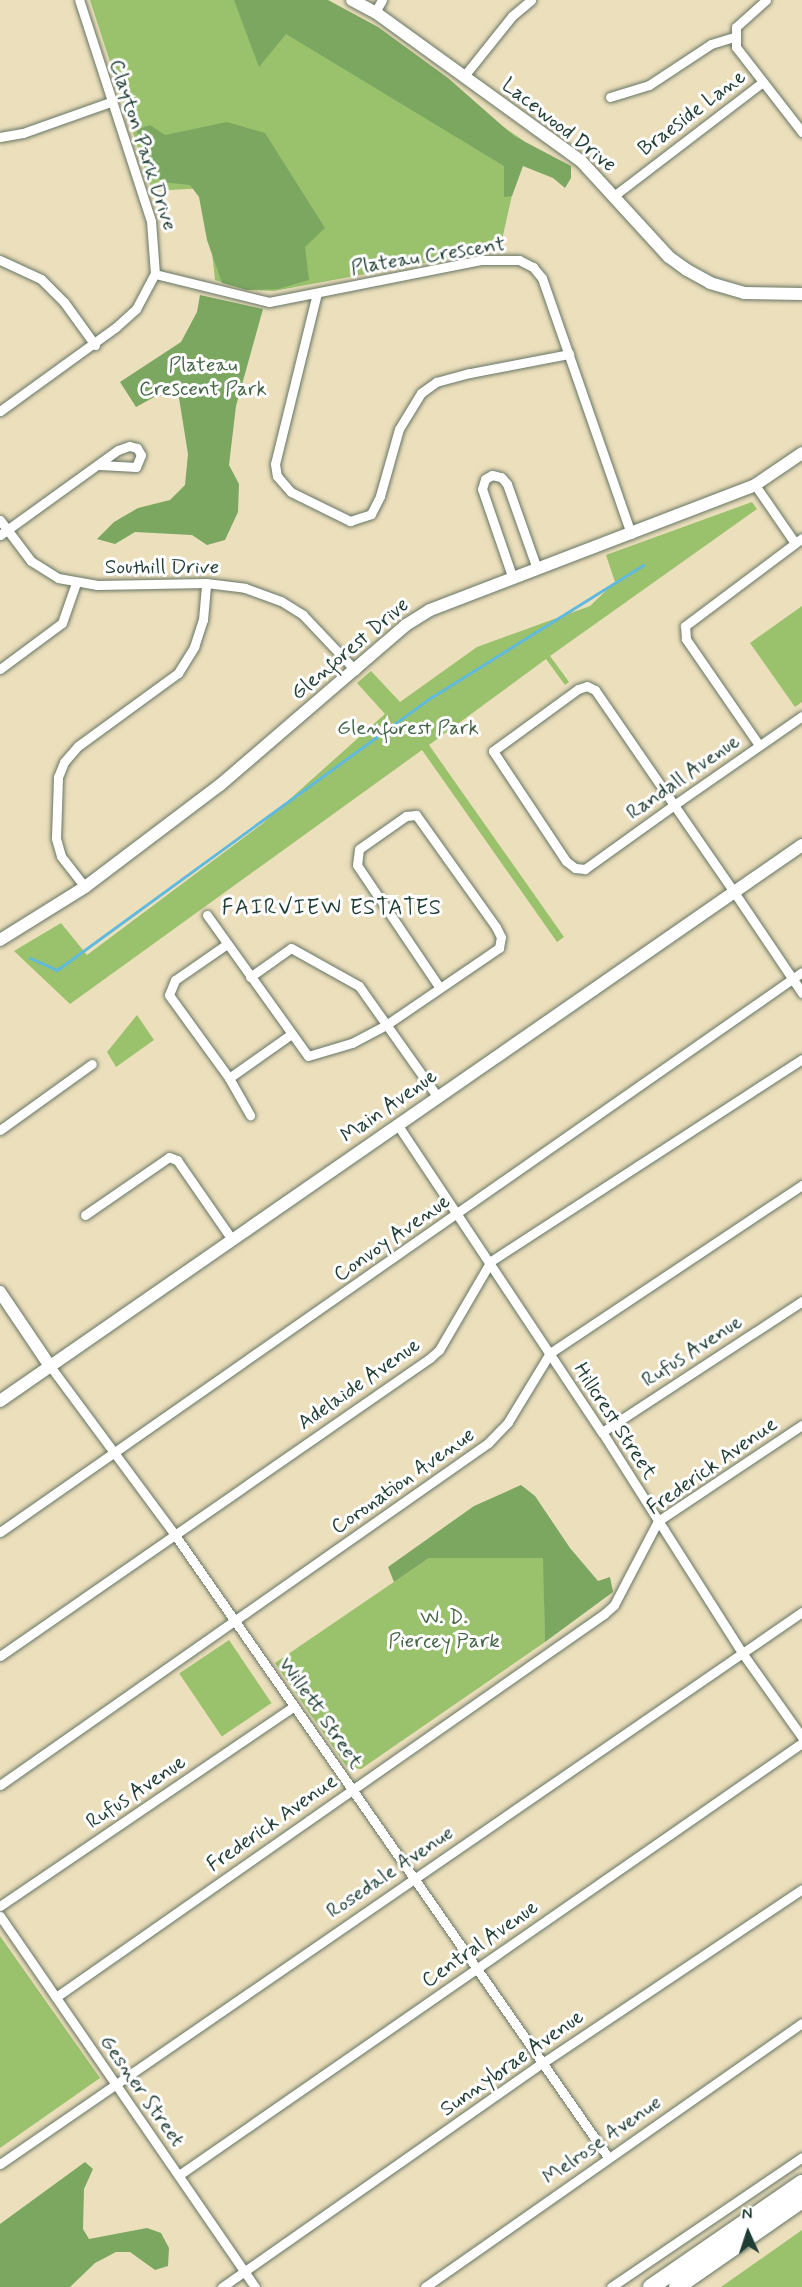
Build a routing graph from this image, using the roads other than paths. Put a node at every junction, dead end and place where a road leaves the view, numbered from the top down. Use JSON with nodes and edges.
{"nodes":[{"id":1,"x":78,"y":0,"type":"edge"},
{"id":2,"x":352,"y":0,"type":"edge"},
{"id":3,"x":382,"y":0,"type":"edge"},
{"id":4,"x":531,"y":0,"type":"edge"},
{"id":5,"x":766,"y":0,"type":"edge"},
{"id":6,"x":375,"y":12,"type":"junction"},
{"id":7,"x":734,"y":37,"type":"junction"},
{"id":8,"x":464,"y":76,"type":"junction"},
{"id":9,"x":763,"y":82,"type":"junction"},
{"id":10,"x":610,"y":97,"type":"dead end"},
{"id":11,"x":110,"y":102,"type":"junction"},
{"id":12,"x":802,"y":132,"type":"edge"},
{"id":13,"x":1,"y":134,"type":"edge"},
{"id":14,"x":615,"y":195,"type":"junction"},
{"id":15,"x":0,"y":260,"type":"edge"},
{"id":16,"x":154,"y":274,"type":"junction"},
{"id":17,"x":317,"y":293,"type":"junction"},
{"id":18,"x":802,"y":294,"type":"edge"},
{"id":19,"x":95,"y":345,"type":"junction"},
{"id":20,"x":569,"y":354,"type":"junction"},
{"id":21,"x":0,"y":411,"type":"edge"},
{"id":22,"x":802,"y":453,"type":"edge"},
{"id":23,"x":100,"y":465,"type":"dead end"},
{"id":24,"x":755,"y":485,"type":"junction"},
{"id":25,"x":0,"y":520,"type":"edge"},
{"id":26,"x":4,"y":532,"type":"edge"},
{"id":27,"x":632,"y":534,"type":"junction"},
{"id":28,"x":799,"y":540,"type":"edge"},
{"id":29,"x":536,"y":566,"type":"junction"},
{"id":30,"x":512,"y":576,"type":"junction"},
{"id":31,"x":76,"y":583,"type":"junction"},
{"id":32,"x":206,"y":583,"type":"junction"},
{"id":33,"x":0,"y":669,"type":"edge"},
{"id":34,"x":355,"y":670,"type":"junction"},
{"id":35,"x":802,"y":716,"type":"edge"},
{"id":36,"x":759,"y":745,"type":"junction"},
{"id":37,"x":674,"y":805,"type":"junction"},
{"id":38,"x":801,"y":849,"type":"edge"},
{"id":39,"x":85,"y":887,"type":"junction"},
{"id":40,"x":734,"y":892,"type":"junction"},
{"id":41,"x":207,"y":915,"type":"dead end"},
{"id":42,"x":0,"y":940,"type":"edge"},
{"id":43,"x":227,"y":944,"type":"junction"},
{"id":44,"x":802,"y":972,"type":"edge"},
{"id":45,"x":250,"y":977,"type":"junction"},
{"id":46,"x":792,"y":978,"type":"junction"},
{"id":47,"x":440,"y":988,"type":"junction"},
{"id":48,"x":802,"y":993,"type":"edge"},
{"id":49,"x":386,"y":1025,"type":"junction"},
{"id":50,"x":290,"y":1035,"type":"junction"},
{"id":51,"x":802,"y":1059,"type":"edge"},
{"id":52,"x":92,"y":1064,"type":"dead end"},
{"id":53,"x":229,"y":1078,"type":"junction"},
{"id":54,"x":437,"y":1096,"type":"junction"},
{"id":55,"x":250,"y":1115,"type":"dead end"},
{"id":56,"x":397,"y":1124,"type":"junction"},
{"id":57,"x":0,"y":1130,"type":"edge"},
{"id":58,"x":802,"y":1185,"type":"edge"},
{"id":59,"x":459,"y":1214,"type":"junction"},
{"id":60,"x":85,"y":1215,"type":"dead end"},
{"id":61,"x":231,"y":1238,"type":"junction"},
{"id":62,"x":491,"y":1261,"type":"junction"},
{"id":63,"x":0,"y":1292,"type":"edge"},
{"id":64,"x":802,"y":1301,"type":"edge"},
{"id":65,"x":550,"y":1353,"type":"junction"},
{"id":66,"x":50,"y":1366,"type":"junction"},
{"id":67,"x":0,"y":1401,"type":"edge"},
{"id":68,"x":802,"y":1425,"type":"edge"},
{"id":69,"x":602,"y":1431,"type":"junction"},
{"id":70,"x":116,"y":1451,"type":"junction"},
{"id":71,"x":658,"y":1521,"type":"junction"},
{"id":72,"x":0,"y":1533,"type":"edge"},
{"id":73,"x":175,"y":1535,"type":"junction"},
{"id":74,"x":802,"y":1612,"type":"edge"},
{"id":75,"x":233,"y":1623,"type":"junction"},
{"id":76,"x":743,"y":1654,"type":"junction"},
{"id":77,"x":0,"y":1656,"type":"edge"},
{"id":78,"x":293,"y":1707,"type":"junction"},
{"id":79,"x":802,"y":1737,"type":"edge"},
{"id":80,"x":802,"y":1743,"type":"edge"},
{"id":81,"x":0,"y":1785,"type":"edge"},
{"id":82,"x":351,"y":1789,"type":"junction"},
{"id":83,"x":412,"y":1878,"type":"junction"},
{"id":84,"x":802,"y":1888,"type":"edge"},
{"id":85,"x":0,"y":1906,"type":"edge"},
{"id":86,"x":0,"y":1916,"type":"edge"},
{"id":87,"x":475,"y":1969,"type":"junction"},
{"id":88,"x":56,"y":1997,"type":"junction"},
{"id":89,"x":802,"y":2023,"type":"edge"},
{"id":90,"x":541,"y":2064,"type":"junction"},
{"id":91,"x":114,"y":2084,"type":"junction"},
{"id":92,"x":608,"y":2157,"type":"junction"},
{"id":93,"x":802,"y":2157,"type":"edge"},
{"id":94,"x":0,"y":2164,"type":"edge"},
{"id":95,"x":179,"y":2175,"type":"junction"},
{"id":96,"x":802,"y":2183,"type":"edge"},
{"id":97,"x":802,"y":2200,"type":"edge"},
{"id":98,"x":245,"y":2271,"type":"junction"},
{"id":99,"x":222,"y":2287,"type":"edge"},
{"id":100,"x":255,"y":2287,"type":"edge"},
{"id":101,"x":424,"y":2287,"type":"edge"},
{"id":102,"x":611,"y":2287,"type":"edge"},
{"id":103,"x":651,"y":2287,"type":"edge"},
{"id":104,"x":677,"y":2287,"type":"edge"}],
"edges":[{"from":1,"to":11,"type":"street","name":"Clayton Park Drive"},
{"from":2,"to":6,"type":"street","name":"Lacewood Drive"},
{"from":3,"to":6,"type":"street"},
{"from":4,"to":8,"type":"street"},
{"from":5,"to":7,"type":"street"},
{"from":6,"to":8,"type":"street","name":"Lacewood Drive"},
{"from":7,"to":9,"type":"street"},
{"from":7,"to":10,"type":"street"},
{"from":8,"to":14,"type":"street","name":"Lacewood Drive"},
{"from":9,"to":12,"type":"street"},
{"from":9,"to":14,"type":"street","name":"Braeside Lane"},
{"from":11,"to":13,"type":"street"},
{"from":11,"to":16,"type":"street","name":"Clayton Park Drive"},
{"from":14,"to":18,"type":"street","name":"Lacewood Drive"},
{"from":15,"to":19,"type":"street"},
{"from":16,"to":17,"type":"street","name":"Plateau Crescent"},
{"from":16,"to":19,"type":"street"},
{"from":17,"to":20,"type":"street","name":"Plateau Crescent"},
{"from":17,"to":20,"type":"street"},
{"from":19,"to":21,"type":"street"},
{"from":20,"to":27,"type":"street","name":"Plateau Crescent"},
{"from":22,"to":24,"type":"street","name":"Glenforest Drive"},
{"from":23,"to":26,"type":"street"},
{"from":24,"to":27,"type":"street","name":"Glenforest Drive"},
{"from":24,"to":28,"type":"street"},
{"from":25,"to":26,"type":"street","name":"Southill Drive"},
{"from":26,"to":31,"type":"street","name":"Southill Drive"},
{"from":27,"to":29,"type":"street","name":"Glenforest Drive"},
{"from":28,"to":36,"type":"street"},
{"from":29,"to":30,"type":"street","name":"Glenforest Drive"},
{"from":29,"to":30,"type":"street"},
{"from":30,"to":34,"type":"street","name":"Glenforest Drive"},
{"from":31,"to":32,"type":"street","name":"Southill Drive"},
{"from":31,"to":33,"type":"street"},
{"from":32,"to":34,"type":"street","name":"Southill Drive"},
{"from":32,"to":39,"type":"street"},
{"from":34,"to":39,"type":"street","name":"Glenforest Drive"},
{"from":35,"to":36,"type":"street","name":"Randall Avenue"},
{"from":36,"to":37,"type":"street","name":"Randall Avenue"},
{"from":37,"to":37,"type":"street","name":"Randall Avenue"},
{"from":37,"to":40,"type":"street"},
{"from":38,"to":40,"type":"street","name":"Main Avenue"},
{"from":39,"to":42,"type":"street","name":"Glenforest Drive"},
{"from":40,"to":46,"type":"street"},
{"from":40,"to":54,"type":"street","name":"Main Avenue"},
{"from":41,"to":43,"type":"street"},
{"from":43,"to":45,"type":"street"},
{"from":43,"to":53,"type":"street"},
{"from":44,"to":46,"type":"street","name":"Convoy Avenue"},
{"from":45,"to":49,"type":"street"},
{"from":45,"to":50,"type":"street"},
{"from":46,"to":48,"type":"street"},
{"from":46,"to":59,"type":"street","name":"Convoy Avenue"},
{"from":47,"to":47,"type":"street"},
{"from":47,"to":49,"type":"street"},
{"from":49,"to":50,"type":"street"},
{"from":49,"to":54,"type":"street"},
{"from":50,"to":53,"type":"street"},
{"from":51,"to":62,"type":"street","name":"Adelaide Avenue"},
{"from":52,"to":57,"type":"street"},
{"from":53,"to":55,"type":"street"},
{"from":54,"to":56,"type":"street","name":"Main Avenue"},
{"from":56,"to":59,"type":"street","name":"Hillcrest Street"},
{"from":56,"to":61,"type":"street","name":"Main Avenue"},
{"from":58,"to":65,"type":"street","name":"Coronation Avenue"},
{"from":59,"to":62,"type":"street","name":"Hillcrest Street"},
{"from":59,"to":70,"type":"street","name":"Convoy Avenue"},
{"from":60,"to":61,"type":"street"},
{"from":61,"to":66,"type":"street","name":"Main Avenue"},
{"from":62,"to":65,"type":"street","name":"Hillcrest Street"},
{"from":62,"to":73,"type":"street","name":"Adelaide Avenue"},
{"from":63,"to":66,"type":"street","name":"Willett Street"},
{"from":64,"to":69,"type":"street","name":"Rufus Avenue"},
{"from":65,"to":69,"type":"street","name":"Hillcrest Street"},
{"from":65,"to":75,"type":"street","name":"Coronation Avenue"},
{"from":66,"to":67,"type":"street","name":"Main Avenue"},
{"from":66,"to":70,"type":"street","name":"Willett Street"},
{"from":68,"to":71,"type":"street","name":"Frederick Avenue"},
{"from":69,"to":71,"type":"street","name":"Hillcrest Street"},
{"from":70,"to":72,"type":"street","name":"Convoy Avenue"},
{"from":70,"to":73,"type":"street","name":"Willett Street"},
{"from":71,"to":76,"type":"street","name":"Hillcrest Street"},
{"from":71,"to":82,"type":"street","name":"Frederick Avenue"},
{"from":73,"to":75,"type":"street","name":"Willett Street"},
{"from":73,"to":77,"type":"street","name":"Adelaide Avenue"},
{"from":74,"to":76,"type":"street","name":"Rosedale Avenue"},
{"from":75,"to":78,"type":"street","name":"Willett Street"},
{"from":75,"to":81,"type":"street","name":"Coronation Avenue"},
{"from":76,"to":79,"type":"street","name":"Hillcrest Street"},
{"from":76,"to":83,"type":"street","name":"Rosedale Avenue"},
{"from":78,"to":82,"type":"street","name":"Willett Street"},
{"from":78,"to":85,"type":"street","name":"Rufus Avenue"},
{"from":80,"to":87,"type":"street","name":"Central Avenue"},
{"from":82,"to":83,"type":"street","name":"Willett Street"},
{"from":82,"to":88,"type":"street","name":"Frederick Avenue"},
{"from":83,"to":87,"type":"street","name":"Willett Street"},
{"from":83,"to":91,"type":"street","name":"Rosedale Avenue"},
{"from":84,"to":90,"type":"street","name":"Sunnybrae Avenue"},
{"from":86,"to":88,"type":"street","name":"Gesner Street"},
{"from":87,"to":90,"type":"street","name":"Willett Street"},
{"from":87,"to":95,"type":"street","name":"Central Avenue"},
{"from":88,"to":91,"type":"street","name":"Gesner Street"},
{"from":89,"to":92,"type":"street","name":"Melrose Avenue"},
{"from":90,"to":92,"type":"street","name":"Willett Street"},
{"from":90,"to":98,"type":"street","name":"Sunnybrae Avenue"},
{"from":91,"to":94,"type":"street","name":"Rosedale Avenue"},
{"from":91,"to":95,"type":"street","name":"Gesner Street"},
{"from":92,"to":101,"type":"street","name":"Melrose Avenue"},
{"from":93,"to":102,"type":"street"},
{"from":95,"to":98,"type":"street","name":"Gesner Street"},
{"from":96,"to":103,"type":"highway"},
{"from":97,"to":104,"type":"highway"},
{"from":98,"to":99,"type":"street","name":"Sunnybrae Avenue"},
{"from":98,"to":100,"type":"street","name":"Gesner Street"}]}
